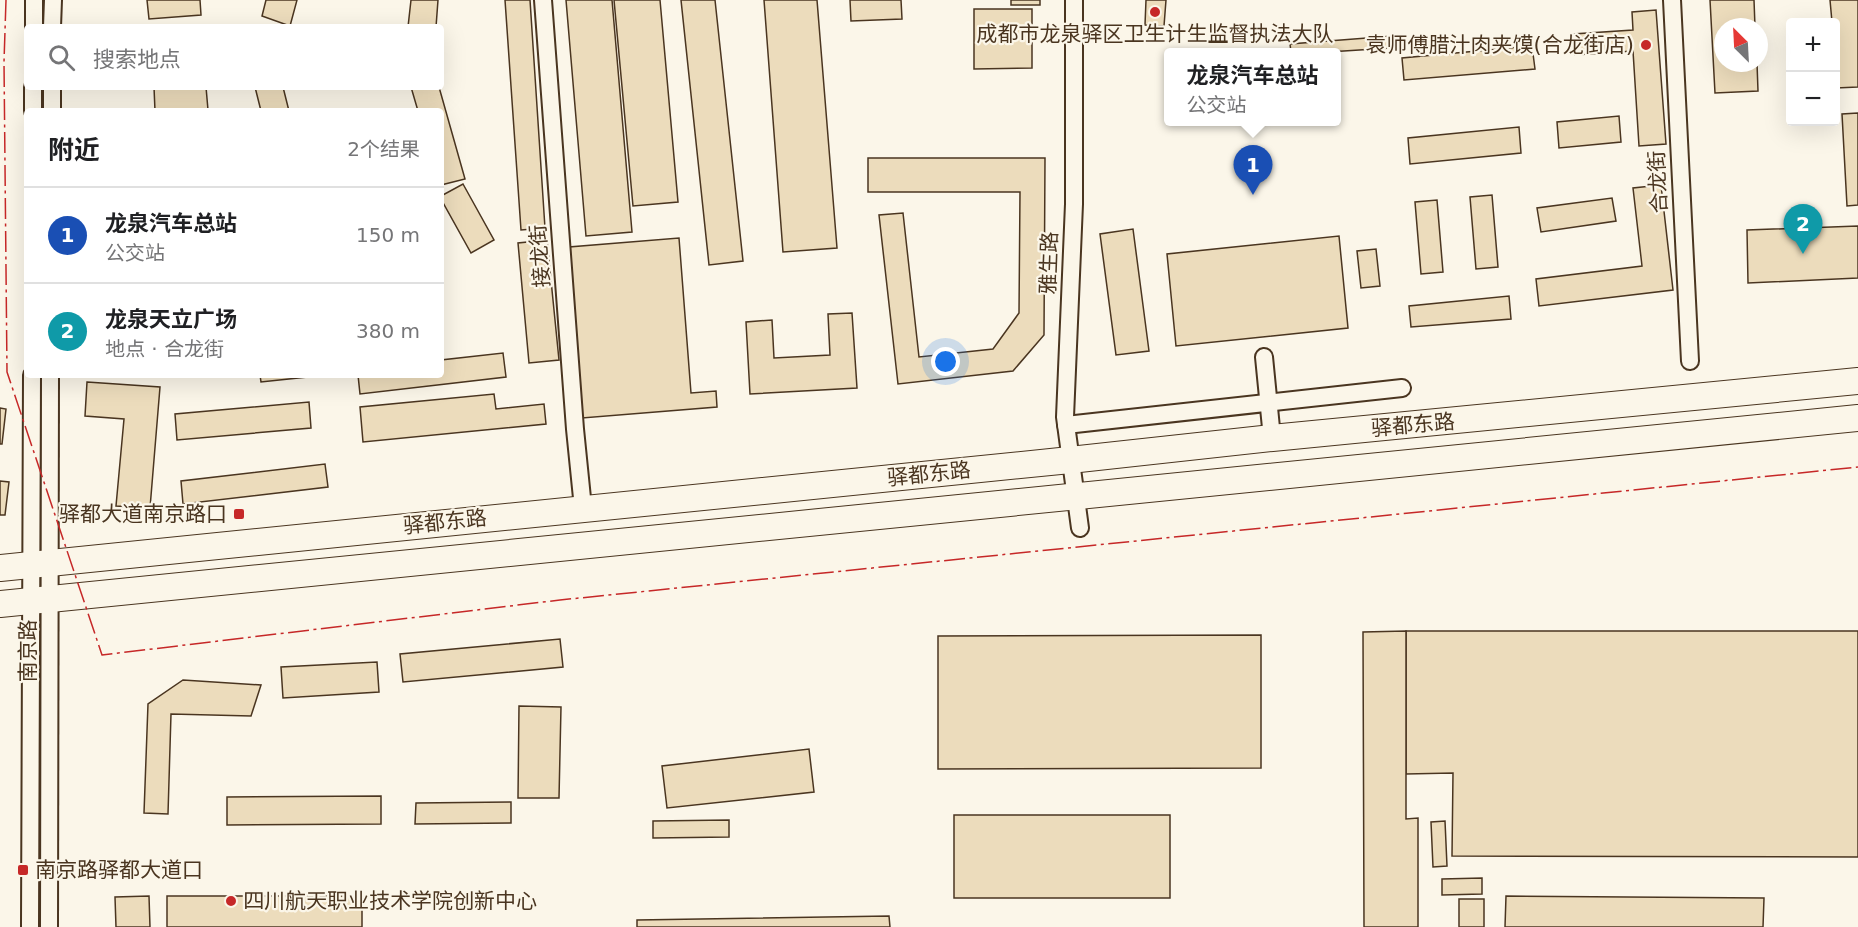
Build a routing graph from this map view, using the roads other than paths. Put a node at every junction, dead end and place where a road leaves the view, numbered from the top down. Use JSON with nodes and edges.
{"nodes":[{"id":1,"x":34,"y":0,"type":"edge"},
{"id":2,"x":53,"y":0,"type":"edge"},
{"id":3,"x":543,"y":0,"type":"edge"},
{"id":4,"x":1074,"y":0,"type":"edge"},
{"id":5,"x":1672,"y":0,"type":"edge"},
{"id":6,"x":34,"y":24,"type":"edge"},
{"id":7,"x":52,"y":24,"type":"edge"},
{"id":8,"x":33,"y":90,"type":"edge"},
{"id":9,"x":52,"y":90,"type":"edge"},
{"id":10,"x":33,"y":108,"type":"edge"},
{"id":11,"x":52,"y":108,"type":"edge"},
{"id":12,"x":1264,"y":357,"type":"dead end"},
{"id":13,"x":1690,"y":361,"type":"dead end"},
{"id":14,"x":32,"y":378,"type":"edge"},
{"id":15,"x":50,"y":378,"type":"edge"},
{"id":16,"x":1858,"y":381,"type":"edge"},
{"id":17,"x":1402,"y":388,"type":"dead end"},
{"id":18,"x":1268,"y":403,"type":"junction"},
{"id":19,"x":1858,"y":418,"type":"edge"},
{"id":20,"x":1066,"y":425,"type":"junction"},
{"id":21,"x":1272,"y":438,"type":"junction"},
{"id":22,"x":1070,"y":460,"type":"junction"},
{"id":23,"x":1074,"y":495,"type":"junction"},
{"id":24,"x":583,"y":508,"type":"junction"},
{"id":25,"x":1080,"y":528,"type":"dead end"},
{"id":26,"x":40,"y":563,"type":"junction"},
{"id":27,"x":0,"y":567,"type":"edge"},
{"id":28,"x":40,"y":599,"type":"junction"},
{"id":29,"x":0,"y":604,"type":"edge"},
{"id":30,"x":30,"y":927,"type":"edge"},
{"id":31,"x":49,"y":927,"type":"edge"}],
"edges":[{"from":1,"to":6,"type":"street"},
{"from":2,"to":7,"type":"street"},
{"from":3,"to":24,"type":"street","name":"接龙街"},
{"from":4,"to":20,"type":"street","name":"雅生路"},
{"from":5,"to":13,"type":"street","name":"合龙街"},
{"from":8,"to":10,"type":"street"},
{"from":9,"to":11,"type":"street"},
{"from":12,"to":18,"type":"street"},
{"from":14,"to":26,"type":"street"},
{"from":15,"to":26,"type":"street","name":"南京路"},
{"from":16,"to":21,"type":"highway","name":"驿都东路"},
{"from":17,"to":18,"type":"street"},
{"from":18,"to":20,"type":"street"},
{"from":18,"to":21,"type":"street"},
{"from":19,"to":23,"type":"highway","name":"驿都东路"},
{"from":20,"to":22,"type":"street","name":"雅生路"},
{"from":21,"to":22,"type":"highway","name":"驿都东路"},
{"from":22,"to":23,"type":"street","name":"雅生路"},
{"from":22,"to":24,"type":"highway","name":"驿都东路"},
{"from":23,"to":25,"type":"street","name":"雅生路"},
{"from":23,"to":28,"type":"highway","name":"驿都东路"},
{"from":24,"to":26,"type":"highway","name":"驿都东路"},
{"from":26,"to":27,"type":"highway","name":"驿都东路"},
{"from":26,"to":28,"type":"street","name":"南京路"},
{"from":28,"to":29,"type":"highway","name":"驿都东路"},
{"from":28,"to":30,"type":"street"},
{"from":28,"to":31,"type":"street","name":"南京路"}]}
